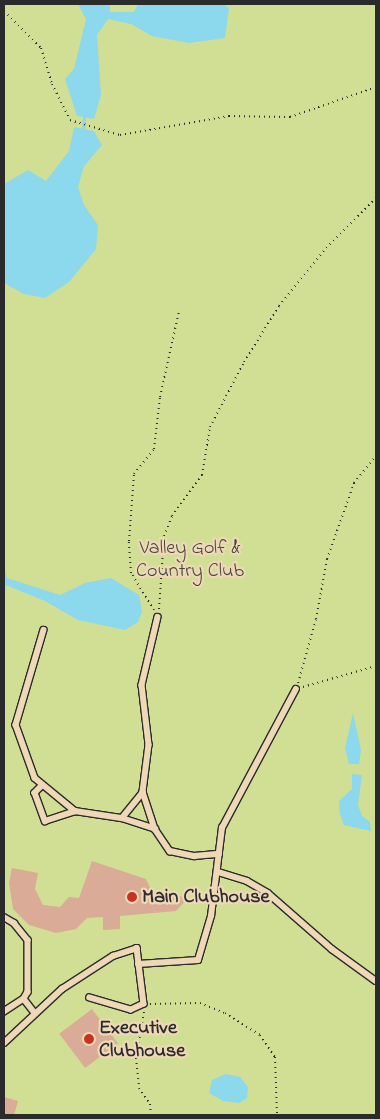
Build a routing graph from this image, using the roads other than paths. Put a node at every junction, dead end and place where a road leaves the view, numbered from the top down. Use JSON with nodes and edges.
{"nodes":[{"id":1,"x":158,"y":617,"type":"road end"},
{"id":2,"x":44,"y":630,"type":"dead end"},
{"id":3,"x":296,"y":689,"type":"road end"},
{"id":4,"x":42,"y":786,"type":"junction"},
{"id":5,"x":143,"y":792,"type":"junction"},
{"id":6,"x":75,"y":812,"type":"junction"},
{"id":7,"x":122,"y":818,"type":"junction"},
{"id":8,"x":155,"y":829,"type":"junction"},
{"id":9,"x":220,"y":854,"type":"junction"},
{"id":10,"x":218,"y":872,"type":"junction"},
{"id":11,"x":4,"y":917,"type":"edge"},
{"id":12,"x":138,"y":964,"type":"junction"},
{"id":13,"x":376,"y":981,"type":"edge"},
{"id":14,"x":90,"y":998,"type":"dead end"},
{"id":15,"x":24,"y":1000,"type":"junction"},
{"id":16,"x":4,"y":1012,"type":"edge"},
{"id":17,"x":35,"y":1013,"type":"junction"},
{"id":18,"x":4,"y":1044,"type":"edge"}],
"edges":[{"from":1,"to":5,"type":"lane"},
{"from":2,"to":4,"type":"lane"},
{"from":3,"to":9,"type":"lane"},
{"from":4,"to":6,"type":"lane"},
{"from":4,"to":6,"type":"lane"},
{"from":5,"to":7,"type":"lane"},
{"from":5,"to":8,"type":"lane"},
{"from":6,"to":7,"type":"lane"},
{"from":7,"to":8,"type":"lane"},
{"from":8,"to":9,"type":"lane"},
{"from":9,"to":10,"type":"lane"},
{"from":10,"to":12,"type":"lane"},
{"from":10,"to":13,"type":"lane"},
{"from":11,"to":15,"type":"lane"},
{"from":12,"to":14,"type":"lane"},
{"from":12,"to":17,"type":"lane"},
{"from":15,"to":16,"type":"lane"},
{"from":15,"to":17,"type":"lane"},
{"from":17,"to":18,"type":"lane"}]}
